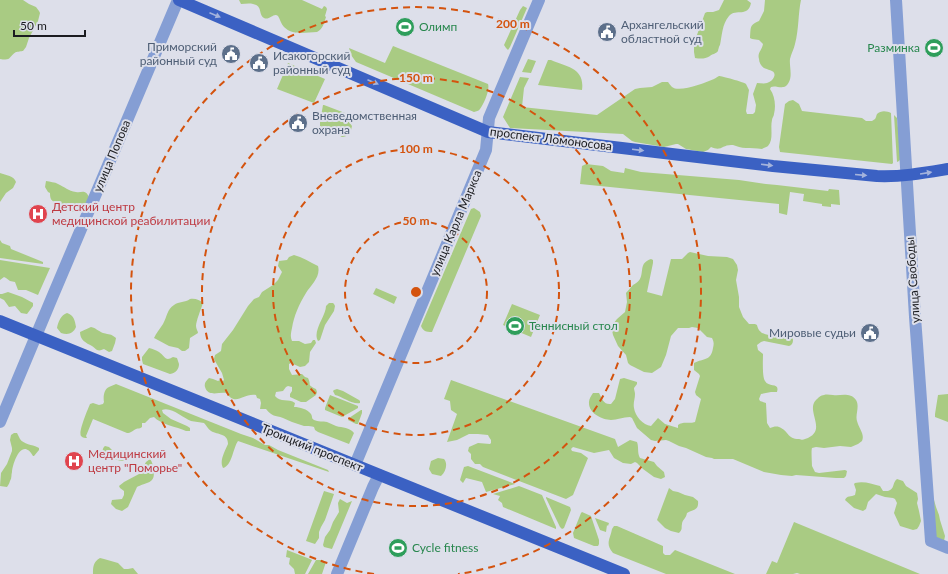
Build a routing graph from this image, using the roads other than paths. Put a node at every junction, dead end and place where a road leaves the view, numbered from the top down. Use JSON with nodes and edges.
{"nodes":[{"id":1,"x":179,"y":0,"type":"edge"},
{"id":2,"x":539,"y":0,"type":"edge"},
{"id":3,"x":896,"y":0,"type":"edge"},
{"id":4,"x":488,"y":132,"type":"junction"},
{"id":5,"x":948,"y":170,"type":"edge"},
{"id":6,"x":906,"y":176,"type":"junction"},
{"id":7,"x":0,"y":321,"type":"edge"},
{"id":8,"x":36,"y":336,"type":"junction"},
{"id":9,"x":0,"y":422,"type":"edge"},
{"id":10,"x":355,"y":465,"type":"junction"},
{"id":11,"x":379,"y":476,"type":"junction"},
{"id":12,"x":948,"y":548,"type":"edge"},
{"id":13,"x":337,"y":574,"type":"edge"},
{"id":14,"x":624,"y":574,"type":"edge"}],
"edges":[{"from":1,"to":4,"type":"main road","name":"проспект Ломоносова","one_way":true},
{"from":1,"to":8,"type":"street","name":"улица Попова"},
{"from":2,"to":4,"type":"street","name":"улица Карла Маркса"},
{"from":3,"to":6,"type":"street","name":"улица Свободы"},
{"from":4,"to":6,"type":"main road","name":"проспект Ломоносова","one_way":true},
{"from":4,"to":10,"type":"street","name":"улица Карла Маркса"},
{"from":6,"to":5,"type":"main road","name":"проспект Ломоносова","one_way":true},
{"from":6,"to":12,"type":"street","name":"улица Свободы"},
{"from":7,"to":8,"type":"main road","name":"Троицкий проспект"},
{"from":8,"to":9,"type":"street","name":"улица Попова"},
{"from":8,"to":10,"type":"main road","name":"Троицкий проспект"},
{"from":10,"to":11,"type":"main road","name":"Троицкий проспект"},
{"from":11,"to":13,"type":"street"},
{"from":11,"to":14,"type":"main road","name":"Троицкий проспект"}]}
